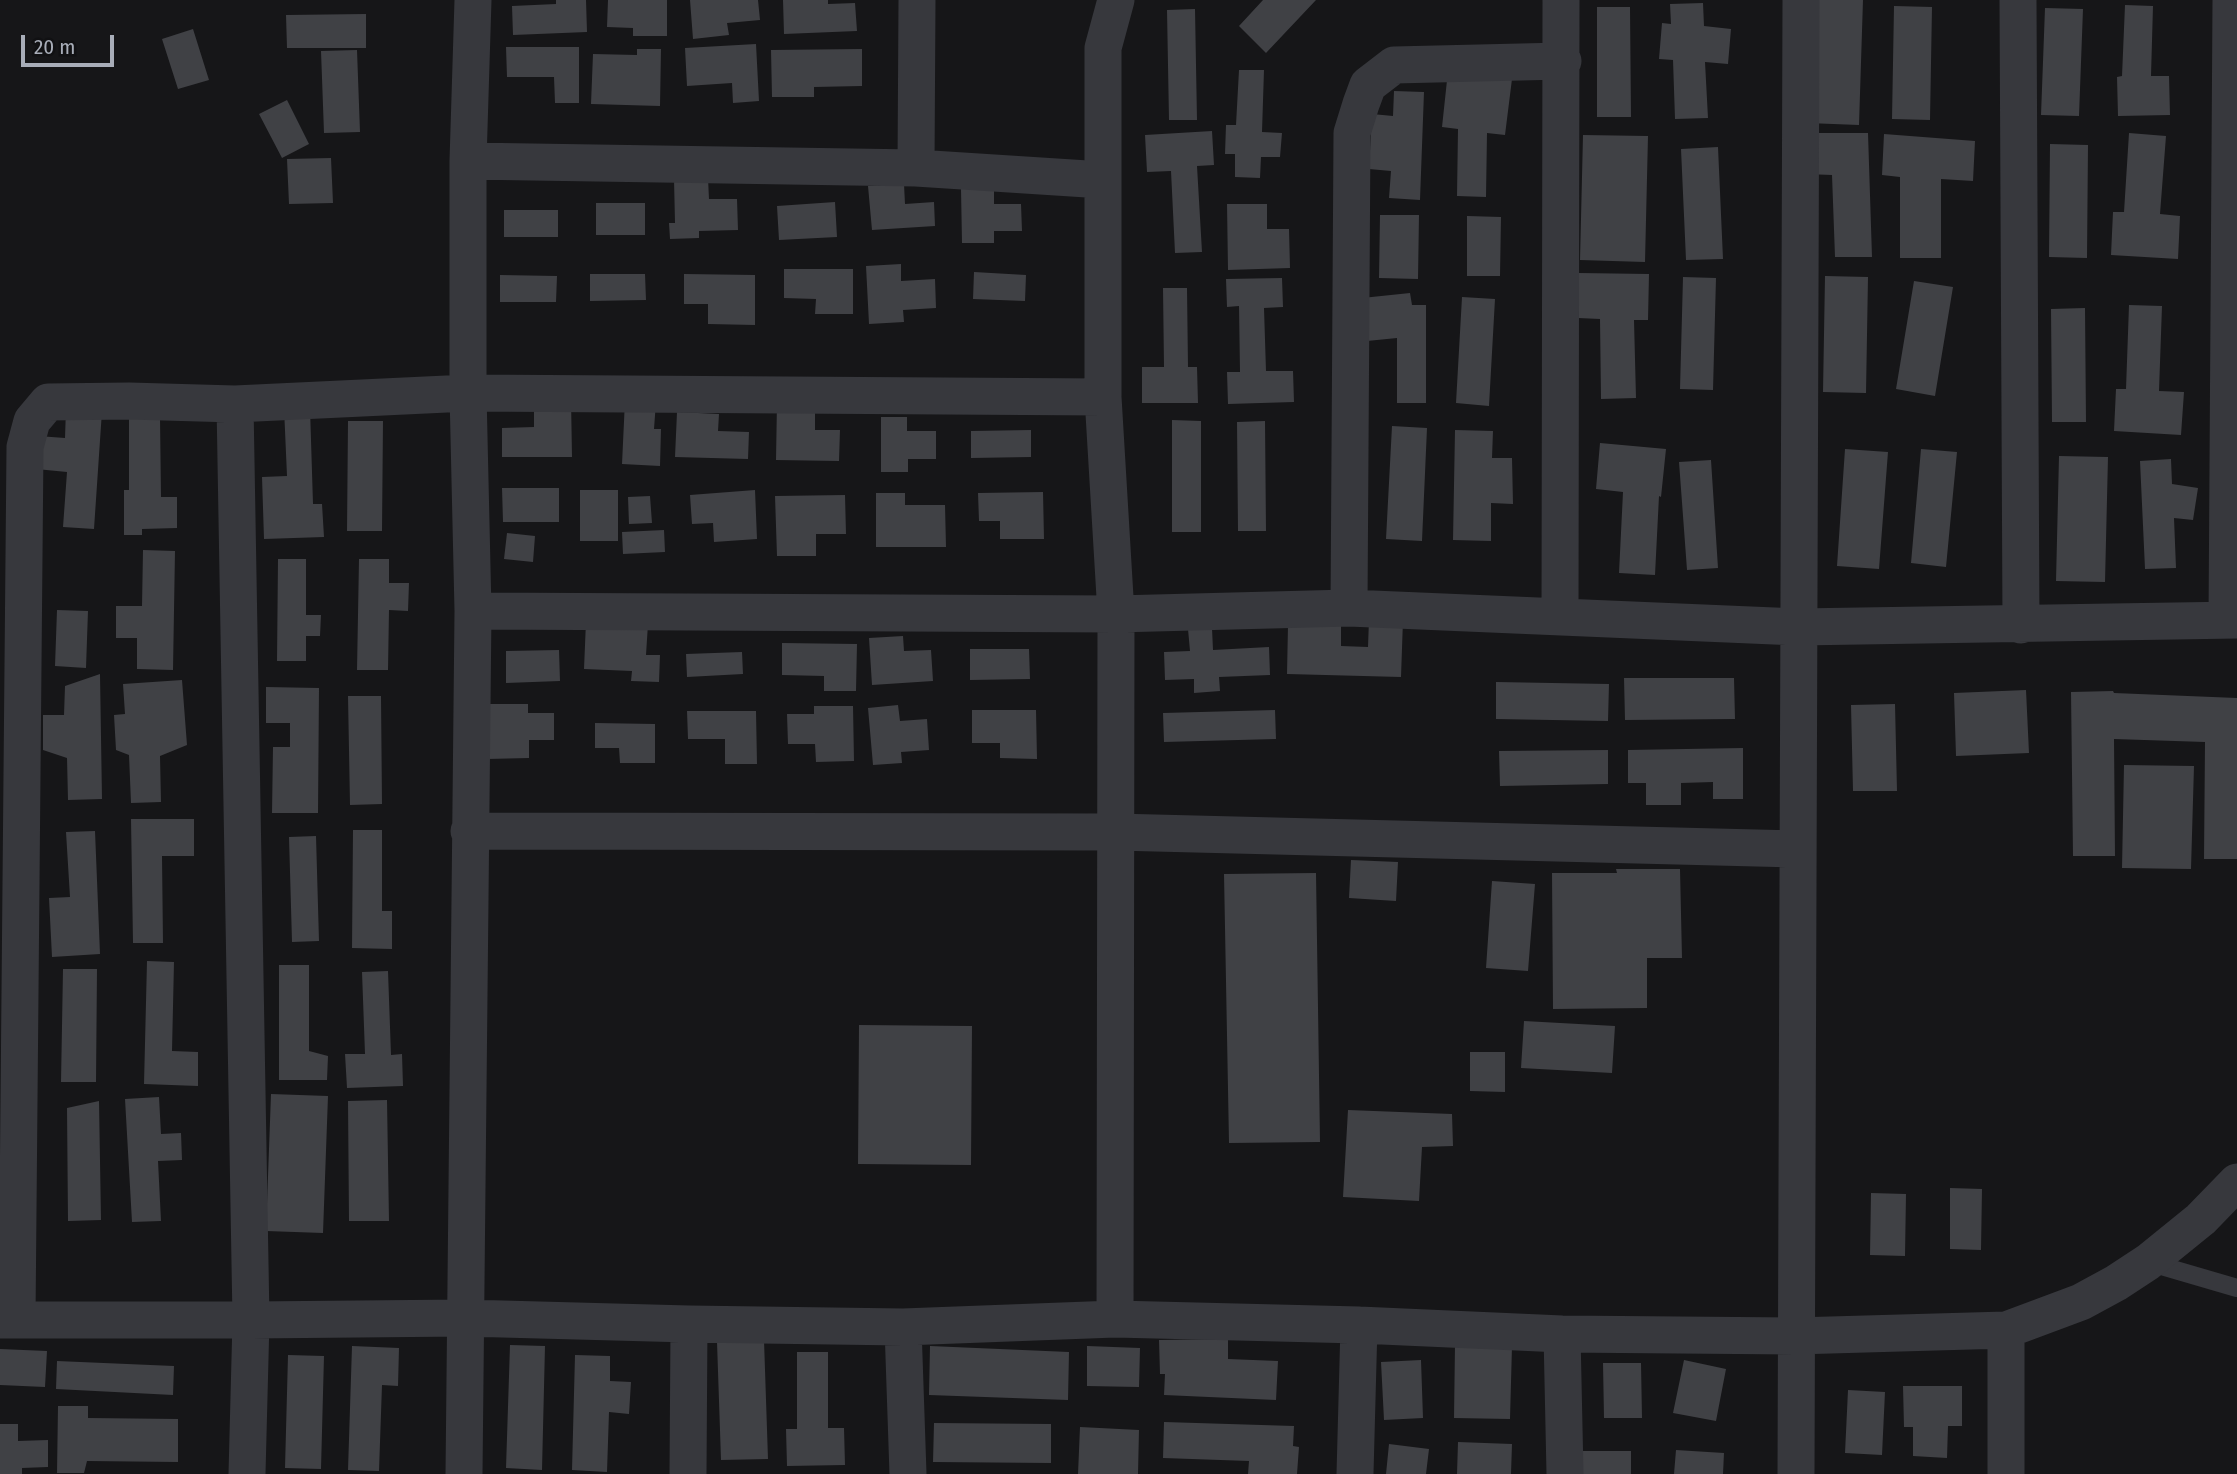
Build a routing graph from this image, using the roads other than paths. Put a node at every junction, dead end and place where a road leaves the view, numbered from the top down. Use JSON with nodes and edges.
{"nodes":[{"id":1,"x":473,"y":0,"type":"edge"},
{"id":2,"x":917,"y":0,"type":"edge"},
{"id":3,"x":1116,"y":0,"type":"edge"},
{"id":4,"x":1561,"y":0,"type":"edge"},
{"id":5,"x":1801,"y":0,"type":"edge"},
{"id":6,"x":2018,"y":0,"type":"edge"},
{"id":7,"x":2231,"y":0,"type":"edge"},
{"id":8,"x":1563,"y":61,"type":"junction"},
{"id":9,"x":468,"y":161,"type":"junction"},
{"id":10,"x":916,"y":168,"type":"junction"},
{"id":11,"x":1103,"y":180,"type":"junction"},
{"id":12,"x":468,"y":393,"type":"junction"},
{"id":13,"x":1103,"y":397,"type":"junction"},
{"id":14,"x":235,"y":404,"type":"junction"},
{"id":15,"x":1349,"y":608,"type":"junction"},
{"id":16,"x":474,"y":611,"type":"junction"},
{"id":17,"x":1116,"y":614,"type":"junction"},
{"id":18,"x":1560,"y":617,"type":"junction"},
{"id":19,"x":2232,"y":620,"type":"edge"},
{"id":20,"x":2021,"y":625,"type":"junction"},
{"id":21,"x":1798,"y":627,"type":"junction"},
{"id":22,"x":469,"y":831,"type":"junction"},
{"id":23,"x":1115,"y":832,"type":"junction"},
{"id":24,"x":1797,"y":849,"type":"junction"},
{"id":25,"x":2237,"y":1182,"type":"edge"},
{"id":26,"x":2148,"y":1262,"type":"junction"},
{"id":27,"x":2237,"y":1288,"type":"edge"},
{"id":28,"x":465,"y":1318,"type":"junction"},
{"id":29,"x":9,"y":1319,"type":"edge"},
{"id":30,"x":1115,"y":1319,"type":"junction"},
{"id":31,"x":251,"y":1321,"type":"junction"},
{"id":32,"x":689,"y":1324,"type":"junction"},
{"id":33,"x":1359,"y":1325,"type":"junction"},
{"id":34,"x":903,"y":1327,"type":"junction"},
{"id":35,"x":2006,"y":1330,"type":"junction"},
{"id":36,"x":1562,"y":1334,"type":"junction"},
{"id":37,"x":1795,"y":1336,"type":"junction"},
{"id":38,"x":247,"y":1474,"type":"edge"},
{"id":39,"x":464,"y":1474,"type":"edge"},
{"id":40,"x":688,"y":1474,"type":"edge"},
{"id":41,"x":908,"y":1474,"type":"edge"},
{"id":42,"x":1355,"y":1474,"type":"edge"},
{"id":43,"x":1564,"y":1474,"type":"edge"},
{"id":44,"x":1796,"y":1474,"type":"edge"},
{"id":45,"x":2006,"y":1474,"type":"edge"}],
"edges":[{"from":1,"to":9,"type":"street"},
{"from":2,"to":10,"type":"street"},
{"from":3,"to":11,"type":"street"},
{"from":4,"to":8,"type":"street"},
{"from":5,"to":21,"type":"street"},
{"from":6,"to":20,"type":"street"},
{"from":7,"to":19,"type":"street"},
{"from":8,"to":15,"type":"street"},
{"from":8,"to":18,"type":"street"},
{"from":9,"to":10,"type":"street"},
{"from":9,"to":12,"type":"street"},
{"from":10,"to":11,"type":"street"},
{"from":11,"to":13,"type":"street"},
{"from":12,"to":13,"type":"street"},
{"from":12,"to":14,"type":"street"},
{"from":12,"to":16,"type":"street"},
{"from":13,"to":17,"type":"street"},
{"from":14,"to":29,"type":"street"},
{"from":14,"to":31,"type":"street"},
{"from":15,"to":17,"type":"street"},
{"from":15,"to":18,"type":"street"},
{"from":16,"to":17,"type":"street"},
{"from":16,"to":22,"type":"street"},
{"from":17,"to":23,"type":"street"},
{"from":18,"to":21,"type":"street"},
{"from":19,"to":20,"type":"street"},
{"from":20,"to":21,"type":"street"},
{"from":21,"to":24,"type":"street"},
{"from":22,"to":23,"type":"street"},
{"from":22,"to":28,"type":"street"},
{"from":23,"to":24,"type":"street"},
{"from":23,"to":30,"type":"street"},
{"from":24,"to":37,"type":"street"},
{"from":25,"to":26,"type":"street"},
{"from":26,"to":27,"type":"lane"},
{"from":26,"to":35,"type":"street"},
{"from":28,"to":31,"type":"street"},
{"from":28,"to":32,"type":"street"},
{"from":28,"to":39,"type":"street"},
{"from":29,"to":31,"type":"street"},
{"from":30,"to":33,"type":"street"},
{"from":30,"to":34,"type":"street"},
{"from":31,"to":38,"type":"street"},
{"from":32,"to":34,"type":"street"},
{"from":32,"to":40,"type":"street"},
{"from":33,"to":36,"type":"street"},
{"from":33,"to":42,"type":"street"},
{"from":34,"to":41,"type":"street"},
{"from":35,"to":37,"type":"street"},
{"from":35,"to":45,"type":"street"},
{"from":36,"to":37,"type":"street"},
{"from":36,"to":43,"type":"street"},
{"from":37,"to":44,"type":"street"}]}
